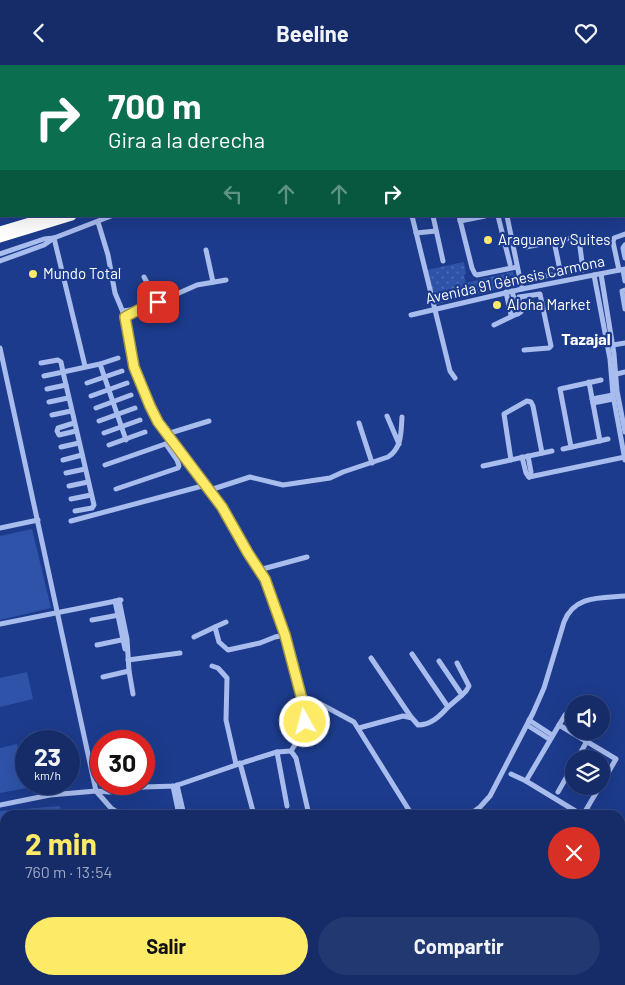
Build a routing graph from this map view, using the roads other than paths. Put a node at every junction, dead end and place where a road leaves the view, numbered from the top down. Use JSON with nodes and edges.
{"nodes":[{"id":1,"x":47,"y":217,"type":"edge"},
{"id":2,"x":69,"y":217,"type":"edge"},
{"id":3,"x":109,"y":217,"type":"edge"},
{"id":4,"x":412,"y":217,"type":"edge"},
{"id":5,"x":433,"y":217,"type":"edge"},
{"id":6,"x":477,"y":217,"type":"edge"},
{"id":7,"x":498,"y":217,"type":"edge"},
{"id":8,"x":507,"y":217,"type":"edge"},
{"id":9,"x":459,"y":219,"type":"edge"},
{"id":10,"x":98,"y":222,"type":"junction"},
{"id":11,"x":0,"y":231,"type":"edge"},
{"id":12,"x":436,"y":231,"type":"junction"},
{"id":13,"x":625,"y":234,"type":"edge"},
{"id":14,"x":417,"y":235,"type":"junction"},
{"id":15,"x":0,"y":238,"type":"edge"},
{"id":16,"x":54,"y":238,"type":"junction"},
{"id":17,"x":554,"y":241,"type":"junction"},
{"id":18,"x":625,"y":245,"type":"edge"},
{"id":19,"x":526,"y":247,"type":"dead end"},
{"id":20,"x":11,"y":250,"type":"junction"},
{"id":21,"x":206,"y":250,"type":"dead end"},
{"id":22,"x":0,"y":254,"type":"edge"},
{"id":23,"x":10,"y":257,"type":"junction"},
{"id":24,"x":625,"y":258,"type":"edge"},
{"id":25,"x":0,"y":261,"type":"edge"},
{"id":26,"x":443,"y":261,"type":"dead end"},
{"id":27,"x":510,"y":264,"type":"dead end"},
{"id":28,"x":517,"y":267,"type":"junction"},
{"id":29,"x":622,"y":270,"type":"edge"},
{"id":30,"x":560,"y":273,"type":"junction"},
{"id":31,"x":601,"y":274,"type":"junction"},
{"id":32,"x":594,"y":275,"type":"junction"},
{"id":33,"x":144,"y":277,"type":"dead end"},
{"id":34,"x":538,"y":277,"type":"dead end"},
{"id":35,"x":226,"y":280,"type":"dead end"},
{"id":36,"x":561,"y":281,"type":"junction"},
{"id":37,"x":625,"y":281,"type":"edge"},
{"id":38,"x":213,"y":282,"type":"junction"},
{"id":39,"x":522,"y":289,"type":"junction"},
{"id":40,"x":625,"y":290,"type":"edge"},
{"id":41,"x":512,"y":291,"type":"junction"},
{"id":42,"x":506,"y":292,"type":"junction"},
{"id":43,"x":158,"y":302,"type":"junction"},
{"id":44,"x":625,"y":309,"type":"edge"},
{"id":45,"x":434,"y":310,"type":"junction"},
{"id":46,"x":124,"y":314,"type":"junction"},
{"id":47,"x":518,"y":314,"type":"junction"},
{"id":48,"x":411,"y":315,"type":"dead end"},
{"id":49,"x":511,"y":315,"type":"junction"},
{"id":50,"x":494,"y":325,"type":"dead end"},
{"id":51,"x":625,"y":343,"type":"edge"},
{"id":52,"x":613,"y":345,"type":"junction"},
{"id":53,"x":0,"y":348,"type":"edge"},
{"id":54,"x":524,"y":351,"type":"dead end"},
{"id":55,"x":118,"y":358,"type":"dead end"},
{"id":56,"x":41,"y":363,"type":"dead end"},
{"id":57,"x":100,"y":364,"type":"junction"},
{"id":58,"x":85,"y":366,"type":"junction"},
{"id":59,"x":122,"y":371,"type":"dead end"},
{"id":60,"x":63,"y":372,"type":"junction"},
{"id":61,"x":625,"y":373,"type":"edge"},
{"id":62,"x":613,"y":375,"type":"junction"},
{"id":63,"x":44,"y":376,"type":"dead end"},
{"id":64,"x":104,"y":377,"type":"junction"},
{"id":65,"x":454,"y":378,"type":"dead end"},
{"id":66,"x":601,"y":380,"type":"dead end"},
{"id":67,"x":87,"y":383,"type":"dead end"},
{"id":68,"x":127,"y":383,"type":"dead end"},
{"id":69,"x":589,"y":383,"type":"junction"},
{"id":70,"x":66,"y":385,"type":"junction"},
{"id":71,"x":47,"y":389,"type":"dead end"},
{"id":72,"x":109,"y":390,"type":"junction"},
{"id":73,"x":131,"y":395,"type":"dead end"},
{"id":74,"x":91,"y":396,"type":"dead end"},
{"id":75,"x":613,"y":397,"type":"junction"},
{"id":76,"x":68,"y":398,"type":"junction"},
{"id":77,"x":593,"y":401,"type":"junction"},
{"id":78,"x":49,"y":402,"type":"dead end"},
{"id":79,"x":113,"y":402,"type":"junction"},
{"id":80,"x":96,"y":408,"type":"dead end"},
{"id":81,"x":136,"y":408,"type":"dead end"},
{"id":82,"x":71,"y":411,"type":"junction"},
{"id":83,"x":621,"y":414,"type":"edge"},
{"id":84,"x":52,"y":415,"type":"dead end"},
{"id":85,"x":118,"y":415,"type":"junction"},
{"id":86,"x":387,"y":416,"type":"dead end"},
{"id":87,"x":402,"y":417,"type":"dead end"},
{"id":88,"x":140,"y":420,"type":"dead end"},
{"id":89,"x":99,"y":421,"type":"dead end"},
{"id":90,"x":209,"y":421,"type":"dead end"},
{"id":91,"x":74,"y":423,"type":"junction"},
{"id":92,"x":359,"y":423,"type":"dead end"},
{"id":93,"x":122,"y":427,"type":"junction"},
{"id":94,"x":76,"y":431,"type":"junction"},
{"id":95,"x":145,"y":432,"type":"dead end"},
{"id":96,"x":625,"y":432,"type":"edge"},
{"id":97,"x":104,"y":433,"type":"dead end"},
{"id":98,"x":167,"y":434,"type":"junction"},
{"id":99,"x":608,"y":439,"type":"dead end"},
{"id":100,"x":126,"y":440,"type":"junction"},
{"id":101,"x":173,"y":441,"type":"junction"},
{"id":102,"x":600,"y":441,"type":"junction"},
{"id":103,"x":78,"y":443,"type":"junction"},
{"id":104,"x":166,"y":444,"type":"junction"},
{"id":105,"x":109,"y":445,"type":"dead end"},
{"id":106,"x":399,"y":445,"type":"junction"},
{"id":107,"x":61,"y":447,"type":"dead end"},
{"id":108,"x":570,"y":447,"type":"junction"},
{"id":109,"x":563,"y":449,"type":"dead end"},
{"id":110,"x":552,"y":451,"type":"dead end"},
{"id":111,"x":542,"y":453,"type":"junction"},
{"id":112,"x":82,"y":455,"type":"junction"},
{"id":113,"x":525,"y":457,"type":"junction"},
{"id":114,"x":625,"y":458,"type":"edge"},
{"id":115,"x":63,"y":460,"type":"dead end"},
{"id":116,"x":511,"y":460,"type":"junction"},
{"id":117,"x":372,"y":463,"type":"junction"},
{"id":118,"x":104,"y":465,"type":"dead end"},
{"id":119,"x":483,"y":466,"type":"dead end"},
{"id":120,"x":85,"y":469,"type":"junction"},
{"id":121,"x":66,"y":473,"type":"dead end"},
{"id":122,"x":88,"y":482,"type":"junction"},
{"id":123,"x":69,"y":487,"type":"dead end"},
{"id":124,"x":208,"y":488,"type":"junction"},
{"id":125,"x":116,"y":489,"type":"dead end"},
{"id":126,"x":91,"y":495,"type":"junction"},
{"id":127,"x":71,"y":499,"type":"dead end"},
{"id":128,"x":76,"y":511,"type":"dead end"},
{"id":129,"x":38,"y":520,"type":"junction"},
{"id":130,"x":71,"y":521,"type":"dead end"},
{"id":131,"x":0,"y":528,"type":"edge"},
{"id":132,"x":307,"y":557,"type":"dead end"},
{"id":133,"x":258,"y":570,"type":"junction"},
{"id":134,"x":625,"y":596,"type":"edge"},
{"id":135,"x":57,"y":612,"type":"junction"},
{"id":136,"x":120,"y":615,"type":"junction"},
{"id":137,"x":92,"y":620,"type":"dead end"},
{"id":138,"x":226,"y":623,"type":"dead end"},
{"id":139,"x":0,"y":625,"type":"edge"},
{"id":140,"x":215,"y":627,"type":"junction"},
{"id":141,"x":285,"y":635,"type":"junction"},
{"id":142,"x":194,"y":637,"type":"dead end"},
{"id":143,"x":125,"y":639,"type":"junction"},
{"id":144,"x":97,"y":645,"type":"dead end"},
{"id":145,"x":180,"y":653,"type":"dead end"},
{"id":146,"x":412,"y":654,"type":"dead end"},
{"id":147,"x":370,"y":658,"type":"dead end"},
{"id":148,"x":128,"y":661,"type":"junction"},
{"id":149,"x":439,"y":661,"type":"dead end"},
{"id":150,"x":457,"y":663,"type":"dead end"},
{"id":151,"x":212,"y":666,"type":"dead end"},
{"id":152,"x":129,"y":671,"type":"junction"},
{"id":153,"x":103,"y":677,"type":"dead end"},
{"id":154,"x":133,"y":694,"type":"dead end"},
{"id":155,"x":462,"y":695,"type":"junction"},
{"id":156,"x":302,"y":697,"type":"junction"},
{"id":157,"x":404,"y":705,"type":"junction"},
{"id":158,"x":448,"y":707,"type":"junction"},
{"id":159,"x":565,"y":715,"type":"dead end"},
{"id":160,"x":402,"y":716,"type":"junction"},
{"id":161,"x":412,"y":718,"type":"junction"},
{"id":162,"x":528,"y":723,"type":"junction"},
{"id":163,"x":559,"y":725,"type":"junction"},
{"id":164,"x":359,"y":728,"type":"junction"},
{"id":165,"x":551,"y":737,"type":"junction"},
{"id":166,"x":587,"y":741,"type":"junction"},
{"id":167,"x":582,"y":750,"type":"edge"},
{"id":168,"x":602,"y":750,"type":"edge"},
{"id":169,"x":291,"y":751,"type":"junction"},
{"id":170,"x":277,"y":752,"type":"junction"},
{"id":171,"x":610,"y":755,"type":"edge"},
{"id":172,"x":90,"y":763,"type":"edge"},
{"id":173,"x":238,"y":764,"type":"junction"},
{"id":174,"x":610,"y":770,"type":"edge"},
{"id":175,"x":511,"y":774,"type":"dead end"},
{"id":176,"x":565,"y":780,"type":"edge"},
{"id":177,"x":526,"y":781,"type":"junction"},
{"id":178,"x":175,"y":785,"type":"junction"},
{"id":179,"x":155,"y":786,"type":"edge"},
{"id":180,"x":90,"y":792,"type":"edge"},
{"id":181,"x":558,"y":792,"type":"dead end"},
{"id":182,"x":100,"y":795,"type":"edge"},
{"id":183,"x":595,"y":795,"type":"edge"},
{"id":184,"x":0,"y":805,"type":"edge"},
{"id":185,"x":287,"y":806,"type":"dead end"},
{"id":186,"x":115,"y":810,"type":"edge"},
{"id":187,"x":178,"y":810,"type":"edge"},
{"id":188,"x":182,"y":810,"type":"edge"},
{"id":189,"x":252,"y":810,"type":"edge"},
{"id":190,"x":308,"y":810,"type":"edge"},
{"id":191,"x":409,"y":810,"type":"edge"},
{"id":192,"x":476,"y":810,"type":"edge"},
{"id":193,"x":574,"y":810,"type":"edge"},
{"id":194,"x":585,"y":810,"type":"edge"}],
"edges":[{"from":1,"to":11,"type":"highway"},
{"from":2,"to":15,"type":"highway"},
{"from":3,"to":10,"type":"street"},
{"from":4,"to":14,"type":"street"},
{"from":5,"to":12,"type":"street"},
{"from":6,"to":9,"type":"street"},
{"from":7,"to":27,"type":"street"},
{"from":8,"to":28,"type":"street"},
{"from":9,"to":28,"type":"street"},
{"from":10,"to":16,"type":"street"},
{"from":10,"to":46,"type":"street"},
{"from":12,"to":14,"type":"street"},
{"from":12,"to":26,"type":"street"},
{"from":13,"to":29,"type":"street"},
{"from":14,"to":45,"type":"street"},
{"from":16,"to":20,"type":"street"},
{"from":16,"to":23,"type":"street"},
{"from":16,"to":58,"type":"street"},
{"from":17,"to":19,"type":"street"},
{"from":17,"to":30,"type":"street"},
{"from":17,"to":30,"type":"street"},
{"from":18,"to":24,"type":"street"},
{"from":20,"to":22,"type":"street"},
{"from":20,"to":23,"type":"street"},
{"from":21,"to":38,"type":"street"},
{"from":23,"to":25,"type":"street"},
{"from":28,"to":39,"type":"street"},
{"from":29,"to":31,"type":"street","name":"Avenida 91 Génesis Carmona"},
{"from":29,"to":37,"type":"street"},
{"from":30,"to":34,"type":"street"},
{"from":30,"to":36,"type":"street"},
{"from":31,"to":32,"type":"street","name":"Avenida 91 Génesis Carmona"},
{"from":31,"to":52,"type":"street"},
{"from":32,"to":36,"type":"street","name":"Avenida 91 Génesis Carmona"},
{"from":32,"to":62,"type":"street"},
{"from":33,"to":43,"type":"street"},
{"from":35,"to":38,"type":"street"},
{"from":36,"to":39,"type":"street","name":"Avenida 91 Génesis Carmona"},
{"from":38,"to":43,"type":"street"},
{"from":39,"to":41,"type":"street","name":"Avenida 91 Génesis Carmona"},
{"from":40,"to":44,"type":"street"},
{"from":41,"to":42,"type":"street","name":"Avenida 91 Génesis Carmona"},
{"from":41,"to":47,"type":"street"},
{"from":42,"to":45,"type":"street","name":"Avenida 91 Génesis Carmona"},
{"from":42,"to":49,"type":"street"},
{"from":43,"to":46,"type":"street"},
{"from":45,"to":48,"type":"street","name":"Avenida 91 Génesis Carmona"},
{"from":45,"to":65,"type":"street"},
{"from":46,"to":98,"type":"street"},
{"from":47,"to":49,"type":"street"},
{"from":47,"to":54,"type":"street"},
{"from":49,"to":50,"type":"street"},
{"from":51,"to":52,"type":"street"},
{"from":52,"to":62,"type":"street"},
{"from":53,"to":129,"type":"street"},
{"from":55,"to":57,"type":"street"},
{"from":56,"to":60,"type":"street"},
{"from":57,"to":58,"type":"street"},
{"from":57,"to":64,"type":"street"},
{"from":58,"to":60,"type":"street"},
{"from":59,"to":64,"type":"street"},
{"from":60,"to":63,"type":"street"},
{"from":60,"to":70,"type":"street"},
{"from":61,"to":62,"type":"street"},
{"from":62,"to":75,"type":"street"},
{"from":62,"to":83,"type":"street"},
{"from":64,"to":67,"type":"street"},
{"from":64,"to":72,"type":"street"},
{"from":66,"to":69,"type":"street"},
{"from":68,"to":72,"type":"street"},
{"from":69,"to":77,"type":"street"},
{"from":69,"to":108,"type":"street"},
{"from":70,"to":71,"type":"street"},
{"from":70,"to":76,"type":"street"},
{"from":72,"to":74,"type":"street"},
{"from":72,"to":79,"type":"street"},
{"from":73,"to":79,"type":"street"},
{"from":75,"to":77,"type":"street"},
{"from":75,"to":83,"type":"street"},
{"from":76,"to":78,"type":"street"},
{"from":76,"to":82,"type":"street"},
{"from":77,"to":102,"type":"street"},
{"from":79,"to":80,"type":"street"},
{"from":79,"to":85,"type":"street"},
{"from":81,"to":85,"type":"street"},
{"from":82,"to":84,"type":"street"},
{"from":82,"to":91,"type":"street"},
{"from":83,"to":96,"type":"street"},
{"from":83,"to":114,"type":"street"},
{"from":85,"to":89,"type":"street"},
{"from":85,"to":93,"type":"street"},
{"from":86,"to":106,"type":"street"},
{"from":87,"to":106,"type":"street"},
{"from":88,"to":93,"type":"street"},
{"from":90,"to":98,"type":"street"},
{"from":91,"to":94,"type":"street"},
{"from":91,"to":94,"type":"street"},
{"from":92,"to":117,"type":"street"},
{"from":93,"to":97,"type":"street"},
{"from":93,"to":100,"type":"street"},
{"from":94,"to":103,"type":"street"},
{"from":95,"to":100,"type":"street"},
{"from":98,"to":101,"type":"street"},
{"from":99,"to":102,"type":"street"},
{"from":100,"to":105,"type":"street"},
{"from":101,"to":104,"type":"street"},
{"from":101,"to":124,"type":"street"},
{"from":102,"to":108,"type":"street"},
{"from":103,"to":107,"type":"street"},
{"from":103,"to":112,"type":"street"},
{"from":104,"to":118,"type":"street"},
{"from":104,"to":125,"type":"street"},
{"from":106,"to":117,"type":"street"},
{"from":108,"to":109,"type":"street"},
{"from":110,"to":111,"type":"street"},
{"from":111,"to":113,"type":"street"},
{"from":111,"to":116,"type":"street"},
{"from":112,"to":115,"type":"street"},
{"from":112,"to":120,"type":"street"},
{"from":113,"to":114,"type":"street"},
{"from":113,"to":116,"type":"street"},
{"from":116,"to":119,"type":"street"},
{"from":117,"to":124,"type":"street"},
{"from":120,"to":121,"type":"street"},
{"from":120,"to":122,"type":"street"},
{"from":122,"to":123,"type":"street"},
{"from":122,"to":126,"type":"street"},
{"from":124,"to":130,"type":"street"},
{"from":124,"to":133,"type":"street"},
{"from":126,"to":127,"type":"street"},
{"from":126,"to":128,"type":"street"},
{"from":129,"to":131,"type":"street"},
{"from":129,"to":135,"type":"street"},
{"from":132,"to":133,"type":"street"},
{"from":133,"to":141,"type":"street"},
{"from":134,"to":162,"type":"street"},
{"from":135,"to":136,"type":"street"},
{"from":135,"to":139,"type":"street"},
{"from":135,"to":172,"type":"street"},
{"from":136,"to":137,"type":"street"},
{"from":136,"to":143,"type":"street"},
{"from":138,"to":140,"type":"street"},
{"from":140,"to":141,"type":"street"},
{"from":140,"to":142,"type":"street"},
{"from":141,"to":156,"type":"street"},
{"from":143,"to":144,"type":"street"},
{"from":143,"to":148,"type":"street"},
{"from":145,"to":148,"type":"street"},
{"from":146,"to":158,"type":"street"},
{"from":147,"to":157,"type":"street"},
{"from":148,"to":152,"type":"street"},
{"from":149,"to":155,"type":"street"},
{"from":150,"to":155,"type":"street"},
{"from":151,"to":173,"type":"street"},
{"from":152,"to":153,"type":"street"},
{"from":152,"to":154,"type":"street"},
{"from":155,"to":158,"type":"street"},
{"from":156,"to":164,"type":"street"},
{"from":156,"to":169,"type":"street"},
{"from":157,"to":160,"type":"street"},
{"from":157,"to":161,"type":"street"},
{"from":158,"to":161,"type":"street"},
{"from":159,"to":163,"type":"street"},
{"from":160,"to":161,"type":"street"},
{"from":160,"to":164,"type":"street"},
{"from":162,"to":165,"type":"street"},
{"from":162,"to":192,"type":"street"},
{"from":163,"to":165,"type":"street"},
{"from":163,"to":166,"type":"street"},
{"from":164,"to":191,"type":"street"},
{"from":165,"to":177,"type":"street"},
{"from":166,"to":167,"type":"street"},
{"from":166,"to":168,"type":"street"},
{"from":169,"to":170,"type":"street"},
{"from":169,"to":190,"type":"street"},
{"from":170,"to":173,"type":"street"},
{"from":170,"to":185,"type":"street"},
{"from":171,"to":174,"type":"street"},
{"from":173,"to":178,"type":"street"},
{"from":173,"to":189,"type":"street"},
{"from":175,"to":177,"type":"street"},
{"from":176,"to":181,"type":"street"},
{"from":177,"to":193,"type":"street"},
{"from":178,"to":179,"type":"street"},
{"from":178,"to":187,"type":"street"},
{"from":178,"to":188,"type":"street"},
{"from":180,"to":184,"type":"street"},
{"from":182,"to":186,"type":"street"},
{"from":183,"to":194,"type":"street"}]}
